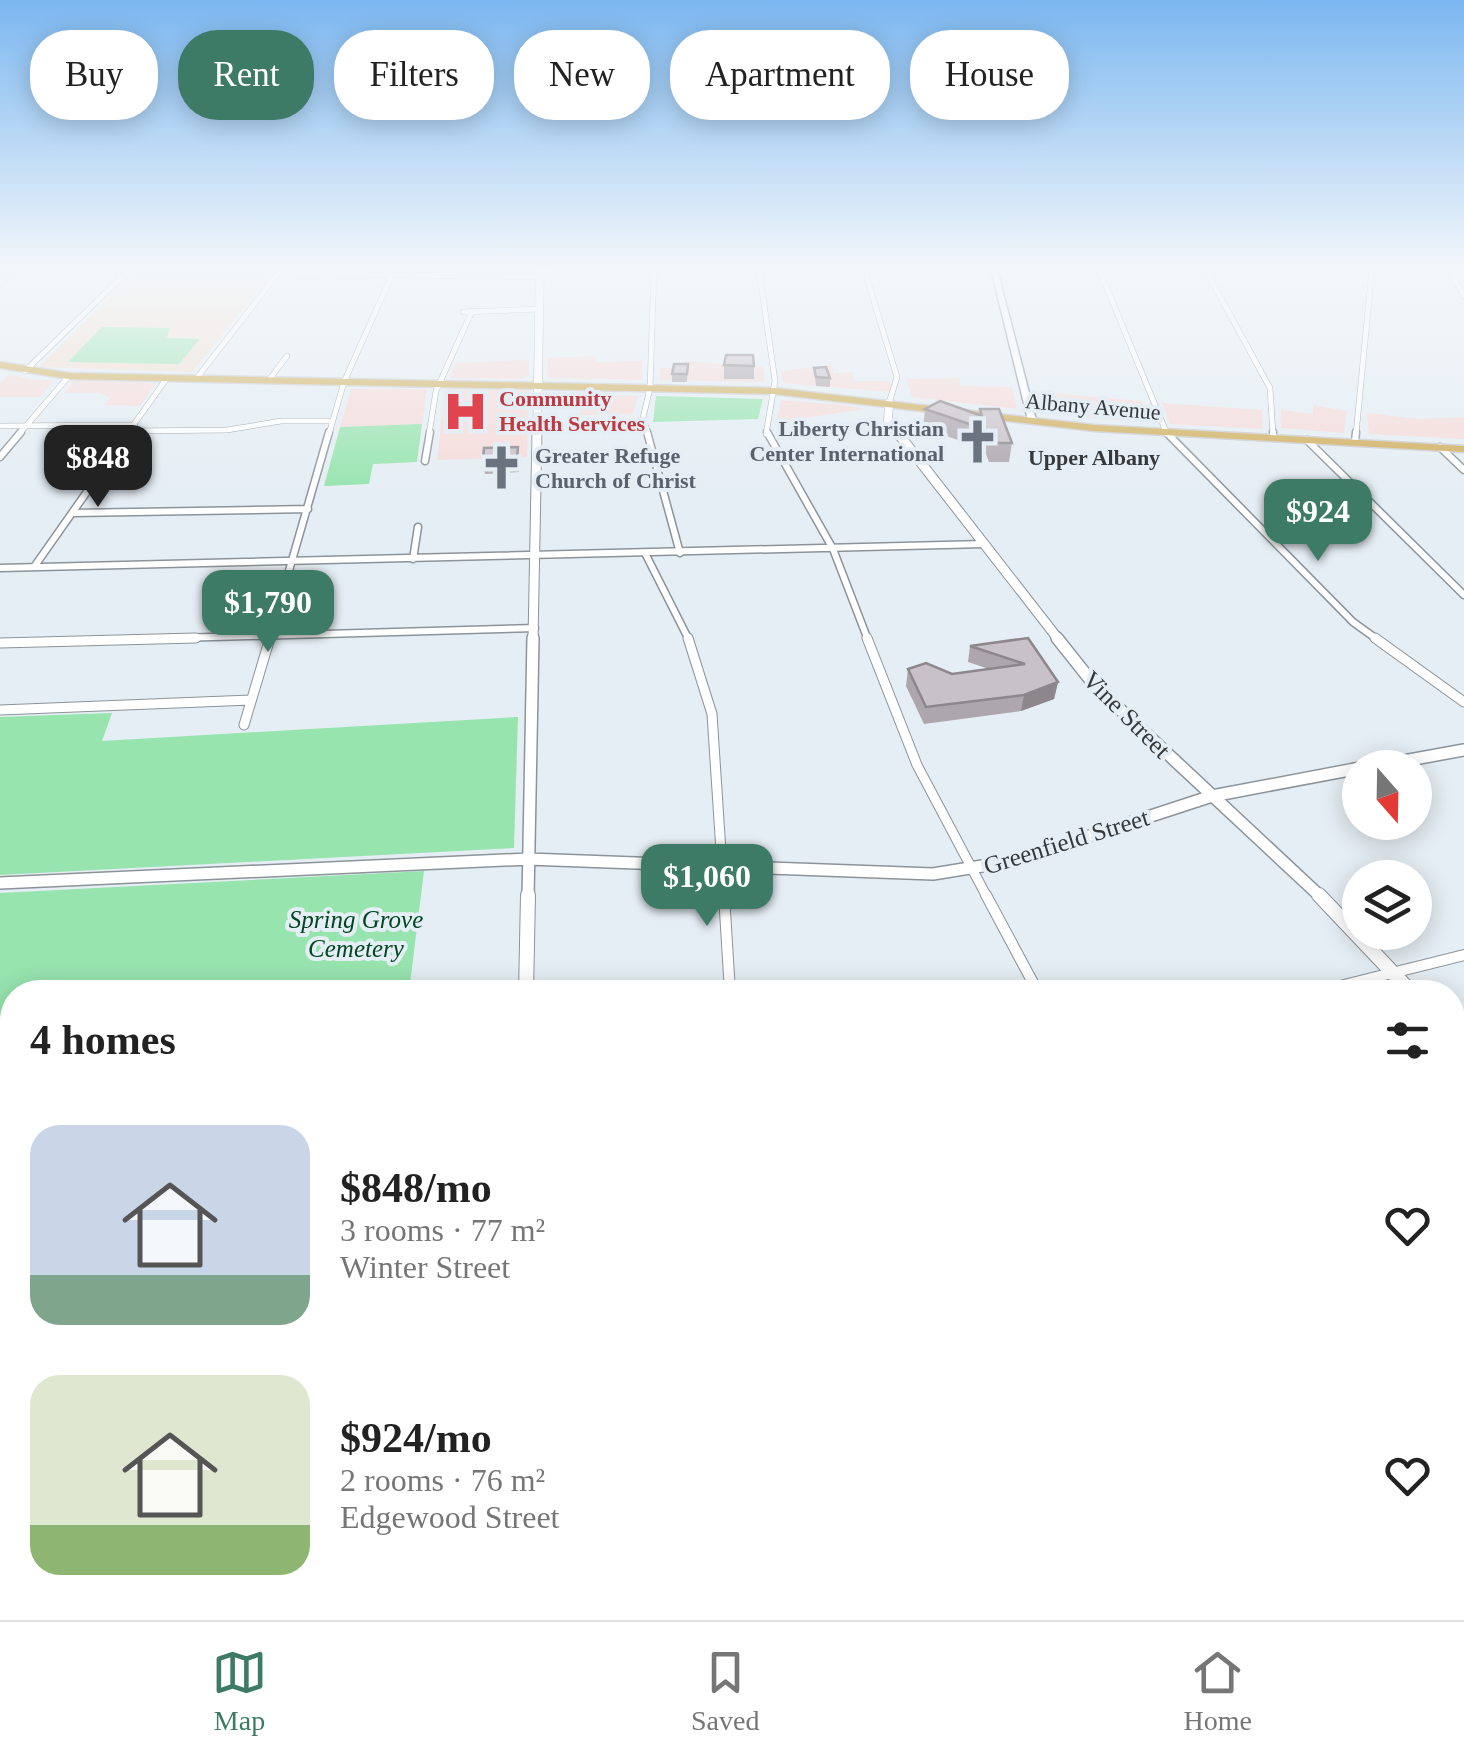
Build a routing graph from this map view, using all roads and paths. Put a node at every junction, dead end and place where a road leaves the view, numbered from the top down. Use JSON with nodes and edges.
{"nodes":[{"id":1,"x":52,"y":345,"type":"edge"},
{"id":2,"x":223,"y":345,"type":"edge"},
{"id":3,"x":360,"y":345,"type":"edge"},
{"id":4,"x":455,"y":345,"type":"edge"},
{"id":5,"x":539,"y":345,"type":"edge"},
{"id":6,"x":651,"y":345,"type":"edge"},
{"id":7,"x":768,"y":345,"type":"edge"},
{"id":8,"x":887,"y":345,"type":"edge"},
{"id":9,"x":1013,"y":345,"type":"edge"},
{"id":10,"x":1130,"y":345,"type":"edge"},
{"id":11,"x":1246,"y":345,"type":"edge"},
{"id":12,"x":1365,"y":345,"type":"edge"},
{"id":13,"x":287,"y":356,"type":"dead end"},
{"id":14,"x":0,"y":365,"type":"edge"},
{"id":15,"x":25,"y":371,"type":"junction"},
{"id":16,"x":68,"y":376,"type":"junction"},
{"id":17,"x":166,"y":378,"type":"junction"},
{"id":18,"x":196,"y":379,"type":"junction"},
{"id":19,"x":268,"y":380,"type":"junction"},
{"id":20,"x":344,"y":382,"type":"junction"},
{"id":21,"x":439,"y":384,"type":"junction"},
{"id":22,"x":538,"y":386,"type":"junction"},
{"id":23,"x":650,"y":388,"type":"junction"},
{"id":24,"x":774,"y":392,"type":"junction"},
{"id":25,"x":889,"y":403,"type":"junction"},
{"id":26,"x":1032,"y":420,"type":"junction"},
{"id":27,"x":332,"y":421,"type":"junction"},
{"id":28,"x":0,"y":426,"type":"edge"},
{"id":29,"x":27,"y":426,"type":"junction"},
{"id":30,"x":133,"y":428,"type":"junction"},
{"id":31,"x":1166,"y":433,"type":"junction"},
{"id":32,"x":1273,"y":438,"type":"junction"},
{"id":33,"x":1307,"y":440,"type":"junction"},
{"id":34,"x":1355,"y":442,"type":"junction"},
{"id":35,"x":1440,"y":448,"type":"junction"},
{"id":36,"x":1464,"y":448,"type":"edge"},
{"id":37,"x":0,"y":457,"type":"edge"},
{"id":38,"x":425,"y":461,"type":"dead end"},
{"id":39,"x":1464,"y":470,"type":"edge"},
{"id":40,"x":308,"y":509,"type":"junction"},
{"id":41,"x":73,"y":512,"type":"junction"},
{"id":42,"x":418,"y":527,"type":"dead end"},
{"id":43,"x":984,"y":544,"type":"junction"},
{"id":44,"x":833,"y":549,"type":"junction"},
{"id":45,"x":680,"y":552,"type":"junction"},
{"id":46,"x":645,"y":554,"type":"junction"},
{"id":47,"x":534,"y":556,"type":"junction"},
{"id":48,"x":413,"y":559,"type":"junction"},
{"id":49,"x":293,"y":562,"type":"junction"},
{"id":50,"x":34,"y":567,"type":"junction"},
{"id":51,"x":0,"y":568,"type":"edge"},
{"id":52,"x":1464,"y":595,"type":"edge"},
{"id":53,"x":535,"y":628,"type":"junction"},
{"id":54,"x":271,"y":636,"type":"junction"},
{"id":55,"x":0,"y":643,"type":"edge"},
{"id":56,"x":251,"y":700,"type":"junction"},
{"id":57,"x":1464,"y":702,"type":"edge"},
{"id":58,"x":0,"y":710,"type":"edge"},
{"id":59,"x":244,"y":725,"type":"dead end"},
{"id":60,"x":1464,"y":750,"type":"edge"},
{"id":61,"x":1432,"y":756,"type":"edge"},
{"id":62,"x":1342,"y":772,"type":"edge"},
{"id":63,"x":1212,"y":796,"type":"junction"},
{"id":64,"x":528,"y":859,"type":"junction"},
{"id":65,"x":723,"y":864,"type":"junction"},
{"id":66,"x":974,"y":870,"type":"junction"},
{"id":67,"x":0,"y":883,"type":"edge"},
{"id":68,"x":1464,"y":955,"type":"edge"},
{"id":69,"x":1393,"y":971,"type":"junction"},
{"id":70,"x":526,"y":980,"type":"edge"},
{"id":71,"x":729,"y":980,"type":"edge"},
{"id":72,"x":1032,"y":980,"type":"edge"},
{"id":73,"x":1360,"y":980,"type":"edge"},
{"id":74,"x":1401,"y":980,"type":"edge"}],
"edges":[{"from":1,"to":15,"type":"street"},
{"from":2,"to":18,"type":"street"},
{"from":3,"to":20,"type":"street"},
{"from":4,"to":21,"type":"street"},
{"from":5,"to":22,"type":"street"},
{"from":6,"to":23,"type":"street"},
{"from":7,"to":24,"type":"street"},
{"from":8,"to":25,"type":"street"},
{"from":9,"to":26,"type":"main road"},
{"from":10,"to":31,"type":"street"},
{"from":11,"to":32,"type":"street"},
{"from":12,"to":34,"type":"street"},
{"from":13,"to":19,"type":"street"},
{"from":14,"to":15,"type":"highway","name":"Albany Avenue"},
{"from":15,"to":16,"type":"highway","name":"Albany Avenue"},
{"from":16,"to":17,"type":"highway","name":"Albany Avenue"},
{"from":16,"to":29,"type":"street"},
{"from":17,"to":18,"type":"highway","name":"Albany Avenue"},
{"from":17,"to":30,"type":"street"},
{"from":18,"to":19,"type":"highway","name":"Albany Avenue"},
{"from":19,"to":20,"type":"highway","name":"Albany Avenue"},
{"from":20,"to":21,"type":"highway","name":"Albany Avenue"},
{"from":20,"to":27,"type":"street"},
{"from":21,"to":22,"type":"highway","name":"Albany Avenue"},
{"from":21,"to":38,"type":"street"},
{"from":22,"to":23,"type":"highway","name":"Albany Avenue"},
{"from":22,"to":47,"type":"street"},
{"from":23,"to":24,"type":"highway","name":"Albany Avenue"},
{"from":23,"to":45,"type":"street"},
{"from":24,"to":25,"type":"highway","name":"Albany Avenue"},
{"from":24,"to":44,"type":"street"},
{"from":25,"to":26,"type":"highway","name":"Albany Avenue"},
{"from":25,"to":43,"type":"street","name":"Vine Street"},
{"from":26,"to":31,"type":"highway","name":"Albany Avenue"},
{"from":27,"to":30,"type":"street"},
{"from":27,"to":40,"type":"street"},
{"from":28,"to":29,"type":"street"},
{"from":29,"to":30,"type":"street"},
{"from":29,"to":37,"type":"street"},
{"from":30,"to":41,"type":"street"},
{"from":31,"to":32,"type":"highway","name":"Albany Avenue"},
{"from":31,"to":57,"type":"street"},
{"from":32,"to":33,"type":"highway","name":"Albany Avenue"},
{"from":33,"to":34,"type":"highway","name":"Albany Avenue"},
{"from":33,"to":52,"type":"street"},
{"from":34,"to":35,"type":"highway","name":"Albany Avenue"},
{"from":35,"to":36,"type":"highway","name":"Albany Avenue"},
{"from":35,"to":39,"type":"street"},
{"from":40,"to":41,"type":"street"},
{"from":40,"to":49,"type":"street"},
{"from":41,"to":50,"type":"street"},
{"from":42,"to":48,"type":"street"},
{"from":43,"to":44,"type":"street"},
{"from":43,"to":63,"type":"street","name":"Vine Street"},
{"from":44,"to":45,"type":"street"},
{"from":44,"to":66,"type":"street"},
{"from":45,"to":46,"type":"street"},
{"from":46,"to":47,"type":"street"},
{"from":46,"to":65,"type":"street"},
{"from":47,"to":48,"type":"street"},
{"from":47,"to":53,"type":"street"},
{"from":48,"to":49,"type":"street"},
{"from":49,"to":50,"type":"street"},
{"from":49,"to":54,"type":"street"},
{"from":50,"to":51,"type":"street"},
{"from":53,"to":54,"type":"street"},
{"from":53,"to":64,"type":"street"},
{"from":54,"to":55,"type":"street"},
{"from":54,"to":56,"type":"street"},
{"from":56,"to":58,"type":"street"},
{"from":56,"to":59,"type":"street"},
{"from":60,"to":61,"type":"street","name":"Greenfield Street"},
{"from":62,"to":63,"type":"street","name":"Greenfield Street"},
{"from":63,"to":66,"type":"street","name":"Greenfield Street"},
{"from":63,"to":69,"type":"street","name":"Vine Street"},
{"from":64,"to":65,"type":"street","name":"Greenfield Street"},
{"from":64,"to":67,"type":"street","name":"Greenfield Street"},
{"from":64,"to":70,"type":"street"},
{"from":65,"to":66,"type":"street","name":"Greenfield Street"},
{"from":65,"to":71,"type":"street"},
{"from":66,"to":72,"type":"street"},
{"from":68,"to":69,"type":"street"},
{"from":69,"to":73,"type":"street"},
{"from":69,"to":74,"type":"street","name":"Vine Street"}]}
